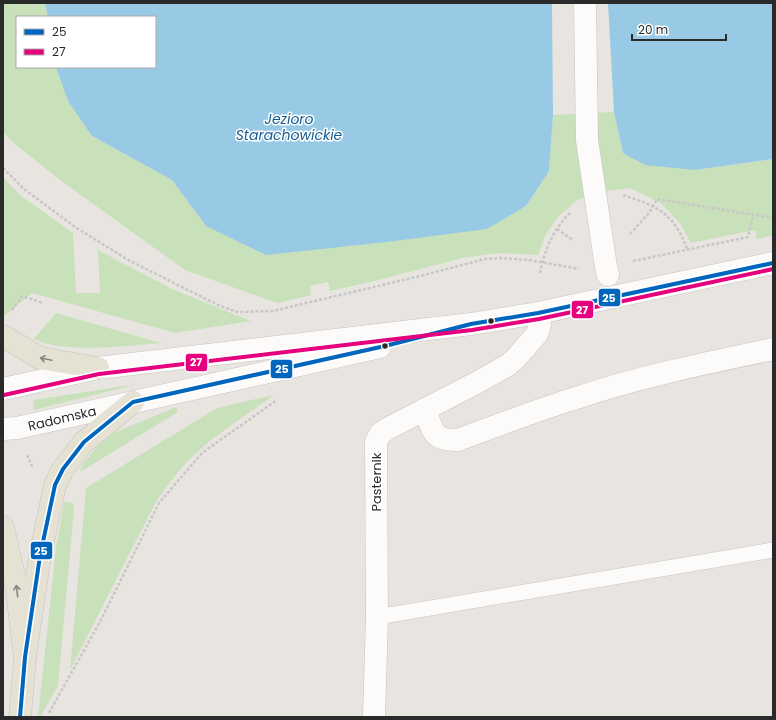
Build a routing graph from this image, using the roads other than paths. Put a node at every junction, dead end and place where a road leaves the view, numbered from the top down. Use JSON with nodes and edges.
{"nodes":[{"id":1,"x":585,"y":3,"type":"edge"},
{"id":2,"x":773,"y":263,"type":"edge"},
{"id":3,"x":606,"y":266,"type":"road end"},
{"id":4,"x":538,"y":314,"type":"junction"},
{"id":5,"x":471,"y":324,"type":"junction"},
{"id":6,"x":3,"y":336,"type":"edge"},
{"id":7,"x":773,"y":349,"type":"edge"},
{"id":8,"x":98,"y":368,"type":"junction"},
{"id":9,"x":3,"y":389,"type":"edge"},
{"id":10,"x":133,"y":402,"type":"junction"},
{"id":11,"x":425,"y":409,"type":"junction"},
{"id":12,"x":3,"y":429,"type":"edge"},
{"id":13,"x":3,"y":528,"type":"edge"},
{"id":14,"x":773,"y":550,"type":"edge"},
{"id":15,"x":377,"y":617,"type":"junction"},
{"id":16,"x":25,"y":657,"type":"junction"},
{"id":17,"x":20,"y":717,"type":"edge"},
{"id":18,"x":374,"y":717,"type":"edge"}],
"edges":[{"from":1,"to":3,"type":"street"},
{"from":2,"to":4,"type":"street","name":"Radomska"},
{"from":4,"to":5,"type":"street","name":"Radomska"},
{"from":4,"to":11,"type":"street","name":"Pasternik"},
{"from":5,"to":8,"type":"street","name":"Radomska"},
{"from":5,"to":10,"type":"street","name":"Radomska"},
{"from":8,"to":6,"type":"main road","one_way":true},
{"from":7,"to":11,"type":"street"},
{"from":8,"to":9,"type":"street","name":"Radomska"},
{"from":10,"to":12,"type":"street","name":"Radomska"},
{"from":10,"to":16,"type":"main road"},
{"from":11,"to":15,"type":"street","name":"Pasternik"},
{"from":16,"to":13,"type":"main road","one_way":true},
{"from":14,"to":15,"type":"lane"},
{"from":15,"to":18,"type":"street","name":"Pasternik"},
{"from":16,"to":17,"type":"main road"}]}
